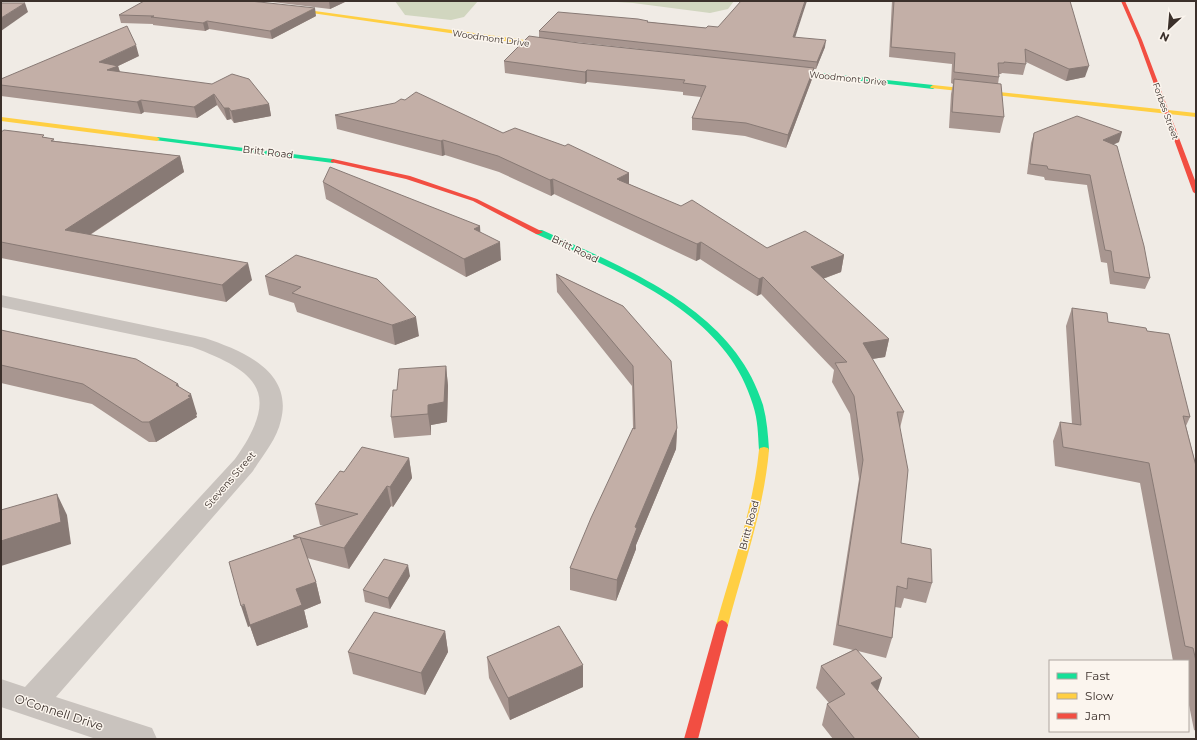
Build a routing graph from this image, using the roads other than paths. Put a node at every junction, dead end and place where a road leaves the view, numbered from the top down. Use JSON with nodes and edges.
{"nodes":[{"id":1,"x":1123,"y":1,"type":"edge"},
{"id":2,"x":276,"y":7,"type":"edge"},
{"id":3,"x":565,"y":48,"type":"edge"},
{"id":4,"x":773,"y":70,"type":"edge"},
{"id":5,"x":1167,"y":112,"type":"junction"},
{"id":6,"x":1196,"y":115,"type":"edge"},
{"id":7,"x":1,"y":119,"type":"edge"},
{"id":8,"x":1196,"y":192,"type":"edge"},
{"id":9,"x":1,"y":301,"type":"edge"},
{"id":10,"x":1,"y":693,"type":"edge"},
{"id":11,"x":31,"y":703,"type":"junction"},
{"id":12,"x":140,"y":739,"type":"edge"},
{"id":13,"x":692,"y":739,"type":"edge"}],
"edges":[{"from":1,"to":5,"type":"street","name":"Forbes Street"},
{"from":2,"to":3,"type":"street","name":"Woodmont Drive"},
{"from":4,"to":5,"type":"street","name":"Woodmont Drive"},
{"from":5,"to":6,"type":"street","name":"Woodmont Drive"},
{"from":5,"to":8,"type":"street","name":"Forbes Street"},
{"from":7,"to":13,"type":"street","name":"Britt Road"},
{"from":9,"to":11,"type":"street","name":"Stevens Street"},
{"from":10,"to":11,"type":"street","name":"O'Connell Drive"},
{"from":11,"to":12,"type":"street","name":"O'Connell Drive"}]}
